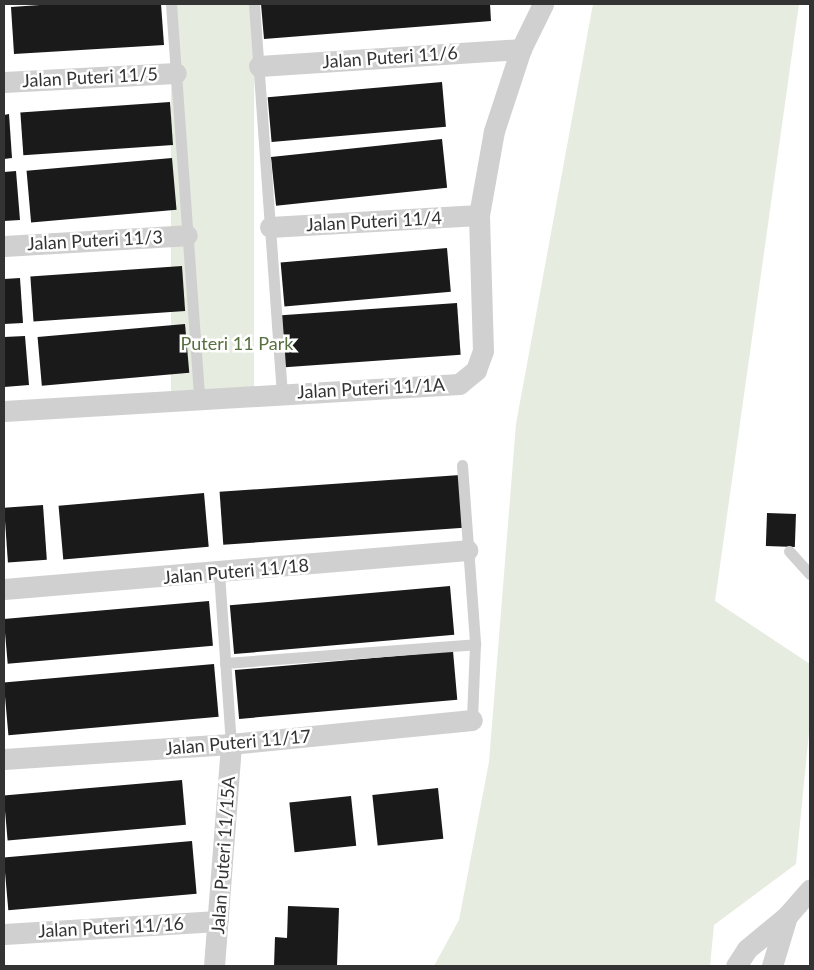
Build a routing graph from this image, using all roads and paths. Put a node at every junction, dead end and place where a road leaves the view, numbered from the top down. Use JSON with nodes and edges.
{"nodes":[{"id":1,"x":171,"y":4,"type":"edge"},
{"id":2,"x":254,"y":4,"type":"edge"},
{"id":3,"x":543,"y":4,"type":"edge"},
{"id":4,"x":522,"y":49,"type":"junction"},
{"id":5,"x":259,"y":66,"type":"junction"},
{"id":6,"x":176,"y":73,"type":"junction"},
{"id":7,"x":4,"y":82,"type":"edge"},
{"id":8,"x":478,"y":214,"type":"junction"},
{"id":9,"x":270,"y":227,"type":"junction"},
{"id":10,"x":187,"y":235,"type":"junction"},
{"id":11,"x":4,"y":246,"type":"edge"},
{"id":12,"x":282,"y":392,"type":"junction"},
{"id":13,"x":199,"y":398,"type":"junction"},
{"id":14,"x":4,"y":411,"type":"edge"},
{"id":15,"x":462,"y":465,"type":"dead end"},
{"id":16,"x":467,"y":550,"type":"junction"},
{"id":17,"x":790,"y":551,"type":"dead end"},
{"id":18,"x":219,"y":573,"type":"junction"},
{"id":19,"x":810,"y":574,"type":"edge"},
{"id":20,"x":4,"y":588,"type":"edge"},
{"id":21,"x":475,"y":644,"type":"junction"},
{"id":22,"x":225,"y":663,"type":"junction"},
{"id":23,"x":472,"y":720,"type":"joint"},
{"id":24,"x":231,"y":744,"type":"junction"},
{"id":25,"x":4,"y":759,"type":"edge"},
{"id":26,"x":810,"y":890,"type":"edge"},
{"id":27,"x":787,"y":916,"type":"junction"},
{"id":28,"x":218,"y":921,"type":"junction"},
{"id":29,"x":4,"y":934,"type":"edge"},
{"id":30,"x":214,"y":966,"type":"edge"},
{"id":31,"x":736,"y":966,"type":"edge"},
{"id":32,"x":772,"y":966,"type":"edge"}],
"edges":[{"from":1,"to":6,"type":"lane"},
{"from":2,"to":5,"type":"lane"},
{"from":3,"to":4,"type":"street","name":"Jalan Puteri 11/1A"},
{"from":4,"to":5,"type":"street","name":"Jalan Puteri 11/6"},
{"from":4,"to":8,"type":"street","name":"Jalan Puteri 11/1A"},
{"from":5,"to":9,"type":"lane"},
{"from":6,"to":7,"type":"street","name":"Jalan Puteri 11/5"},
{"from":6,"to":10,"type":"lane"},
{"from":8,"to":9,"type":"street","name":"Jalan Puteri 11/4"},
{"from":8,"to":12,"type":"street","name":"Jalan Puteri 11/1A"},
{"from":9,"to":12,"type":"lane"},
{"from":10,"to":11,"type":"street","name":"Jalan Puteri 11/3"},
{"from":10,"to":13,"type":"lane"},
{"from":12,"to":13,"type":"street","name":"Jalan Puteri 11/1A"},
{"from":13,"to":14,"type":"street","name":"Jalan Puteri 11/1A"},
{"from":15,"to":16,"type":"lane"},
{"from":16,"to":18,"type":"street","name":"Jalan Puteri 11/18"},
{"from":16,"to":21,"type":"lane"},
{"from":17,"to":19,"type":"lane"},
{"from":18,"to":20,"type":"street","name":"Jalan Puteri 11/18"},
{"from":18,"to":22,"type":"lane"},
{"from":21,"to":22,"type":"lane"},
{"from":21,"to":23,"type":"lane"},
{"from":22,"to":24,"type":"lane"},
{"from":23,"to":24,"type":"street","name":"Jalan Puteri 11/17"},
{"from":24,"to":25,"type":"street","name":"Jalan Puteri 11/17"},
{"from":24,"to":28,"type":"street","name":"Jalan Puteri 11/15A"},
{"from":26,"to":27,"type":"street"},
{"from":27,"to":31,"type":"street"},
{"from":27,"to":32,"type":"street"},
{"from":28,"to":29,"type":"street","name":"Jalan Puteri 11/16"},
{"from":28,"to":30,"type":"street","name":"Jalan Puteri 11/15A"}]}
